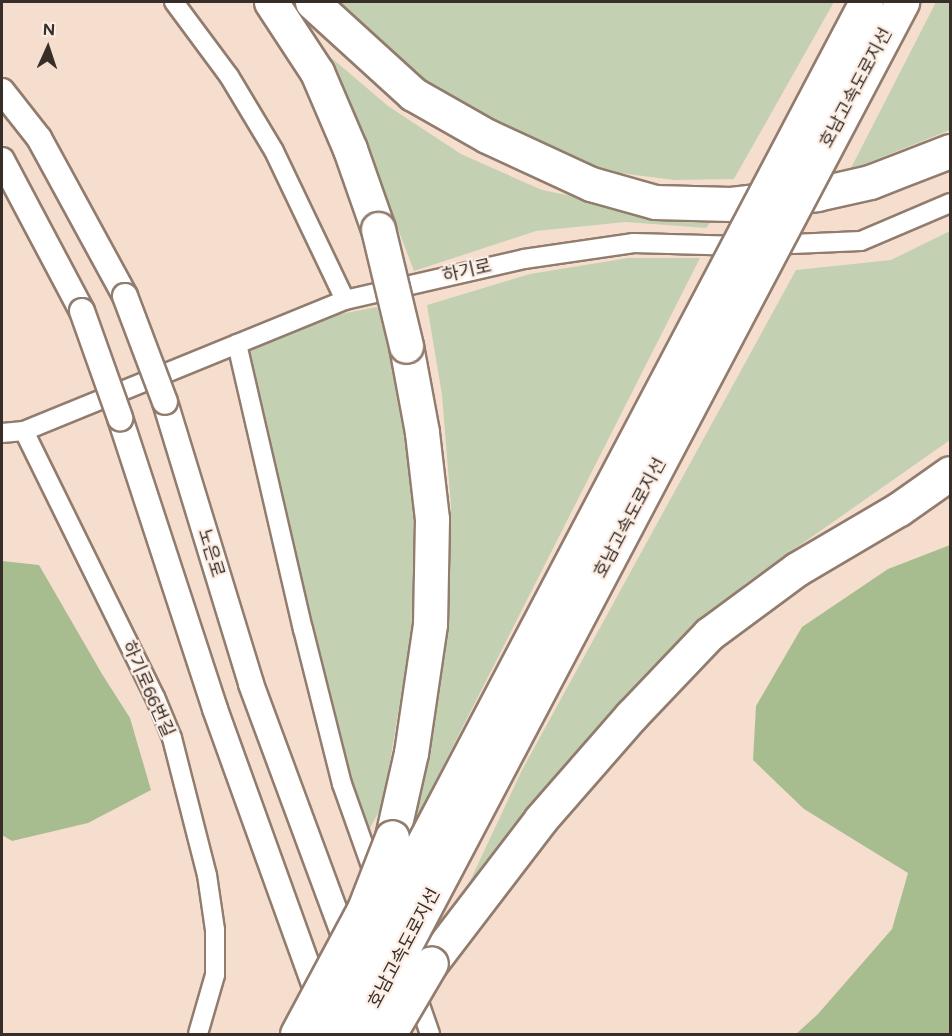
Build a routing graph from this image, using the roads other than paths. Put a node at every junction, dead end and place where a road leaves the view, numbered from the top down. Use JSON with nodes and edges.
{"nodes":[{"id":1,"x":174,"y":2,"type":"edge"},
{"id":2,"x":271,"y":2,"type":"edge"},
{"id":3,"x":312,"y":2,"type":"edge"},
{"id":4,"x":866,"y":2,"type":"edge"},
{"id":5,"x":902,"y":2,"type":"edge"},
{"id":6,"x":2,"y":91,"type":"edge"},
{"id":7,"x":951,"y":151,"type":"edge"},
{"id":8,"x":2,"y":160,"type":"edge"},
{"id":9,"x":951,"y":203,"type":"edge"},
{"id":10,"x":345,"y":300,"type":"junction"},
{"id":11,"x":237,"y":344,"type":"junction"},
{"id":12,"x":24,"y":431,"type":"junction"},
{"id":13,"x":2,"y":432,"type":"edge"},
{"id":14,"x":951,"y":472,"type":"edge"},
{"id":15,"x":421,"y":1010,"type":"junction"},
{"id":16,"x":376,"y":1033,"type":"edge"},
{"id":17,"x":198,"y":1035,"type":"edge"},
{"id":18,"x":297,"y":1035,"type":"edge"},
{"id":19,"x":323,"y":1035,"type":"edge"},
{"id":20,"x":333,"y":1035,"type":"edge"},
{"id":21,"x":430,"y":1035,"type":"edge"}],
"edges":[{"from":1,"to":10,"type":"street"},
{"from":2,"to":18,"type":"highway","bridge":true},
{"from":3,"to":7,"type":"highway"},
{"from":4,"to":19,"type":"highway","name":"호남고속도로지선","bridge":true},
{"from":5,"to":16,"type":"highway","name":"호남고속도로지선","bridge":true},
{"from":6,"to":16,"type":"street","name":"노은로","bridge":true},
{"from":8,"to":20,"type":"street","bridge":true},
{"from":9,"to":10,"type":"street","name":"하기로"},
{"from":10,"to":11,"type":"street","name":"하기로"},
{"from":11,"to":12,"type":"street","name":"하기로"},
{"from":11,"to":15,"type":"street"},
{"from":12,"to":13,"type":"street","name":"하기로"},
{"from":12,"to":17,"type":"street","name":"하기로66번길"},
{"from":14,"to":16,"type":"highway","bridge":true},
{"from":15,"to":16,"type":"street"},
{"from":15,"to":21,"type":"street"}]}
